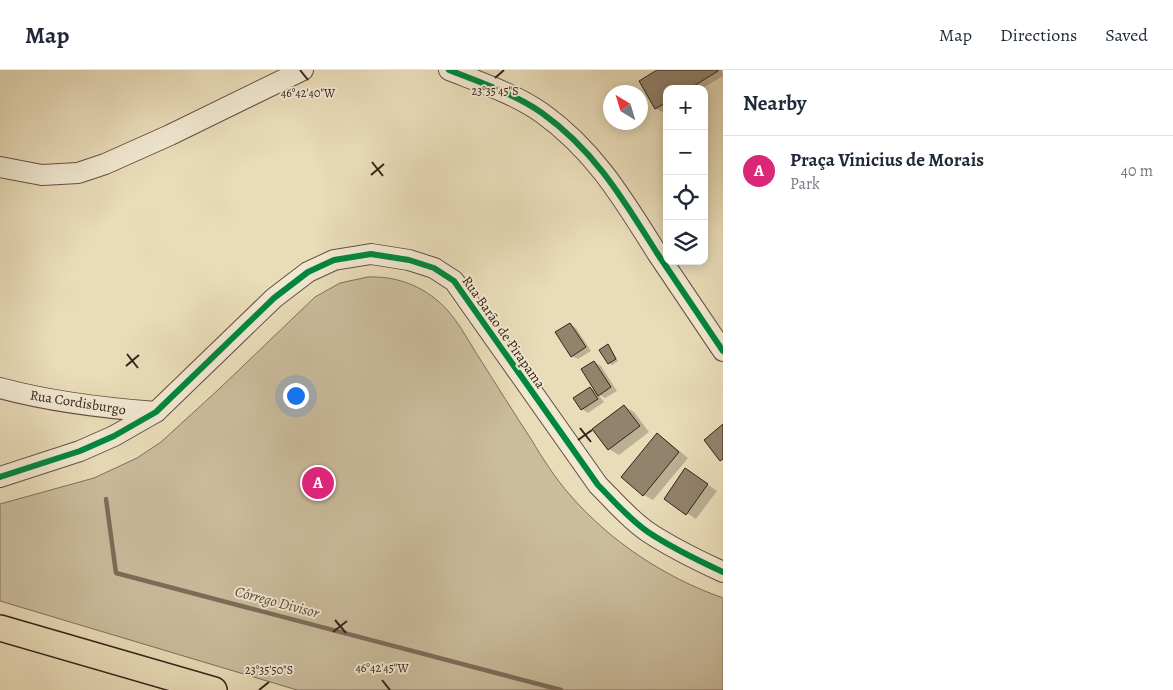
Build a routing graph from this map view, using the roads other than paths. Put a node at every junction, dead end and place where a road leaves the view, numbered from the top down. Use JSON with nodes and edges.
{"nodes":[{"id":1,"x":303,"y":70,"type":"edge"},
{"id":2,"x":449,"y":70,"type":"edge"},
{"id":3,"x":0,"y":167,"type":"edge"},
{"id":4,"x":723,"y":351,"type":"edge"},
{"id":5,"x":0,"y":388,"type":"edge"},
{"id":6,"x":156,"y":412,"type":"junction"},
{"id":7,"x":0,"y":477,"type":"edge"},
{"id":8,"x":723,"y":572,"type":"edge"},
{"id":9,"x":0,"y":628,"type":"edge"},
{"id":10,"x":214,"y":690,"type":"edge"}],
"edges":[{"from":1,"to":3,"type":"street"},
{"from":2,"to":4,"type":"street"},
{"from":5,"to":6,"type":"street","name":"Rua Cordisburgo"},
{"from":6,"to":7,"type":"street","name":"Rua Barão de Pirapama"},
{"from":6,"to":8,"type":"street","name":"Rua Barão de Pirapama"},
{"from":9,"to":10,"type":"main road"}]}
